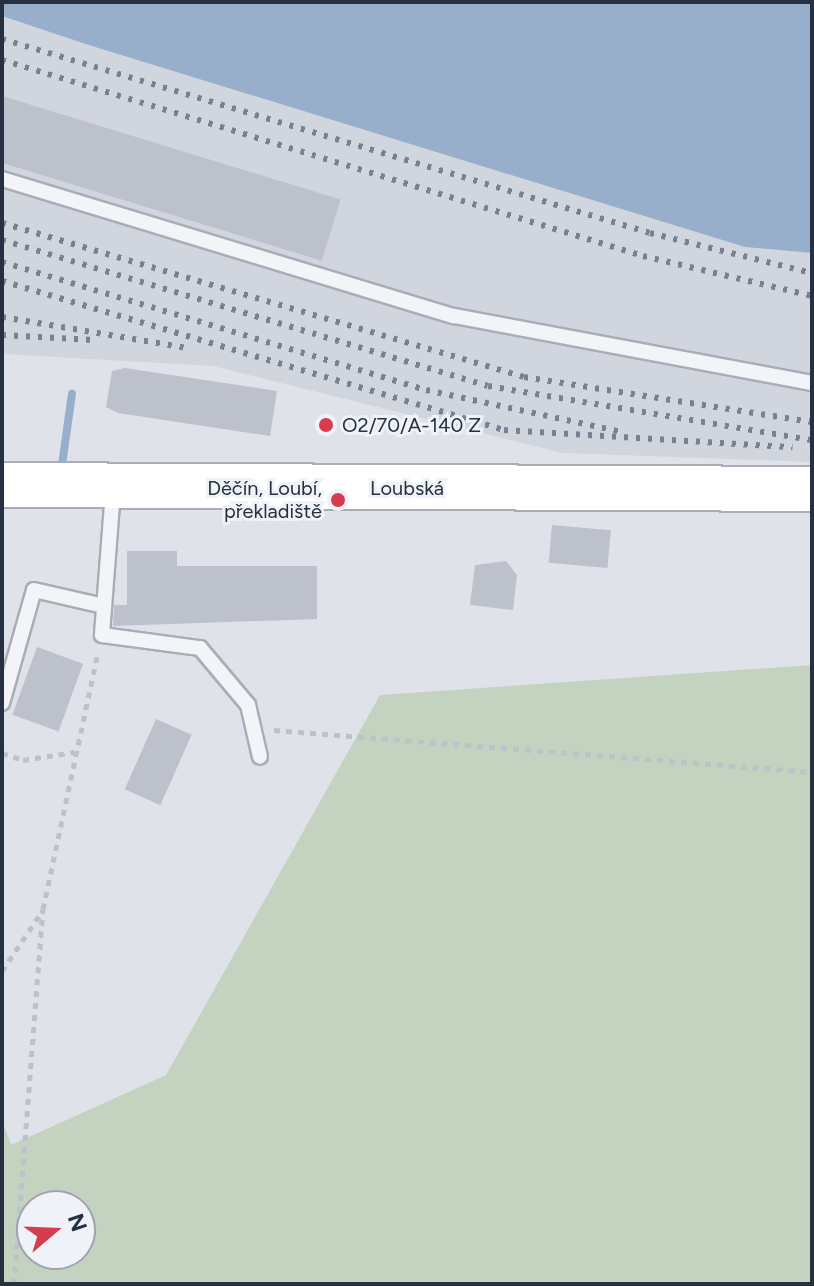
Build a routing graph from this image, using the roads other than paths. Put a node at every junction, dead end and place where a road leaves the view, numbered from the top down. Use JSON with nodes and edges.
{"nodes":[{"id":1,"x":2,"y":179,"type":"edge"},
{"id":2,"x":812,"y":383,"type":"edge"},
{"id":3,"x":2,"y":485,"type":"edge"},
{"id":4,"x":113,"y":487,"type":"junction"},
{"id":5,"x":812,"y":489,"type":"edge"},
{"id":6,"x":104,"y":606,"type":"junction"},
{"id":7,"x":2,"y":703,"type":"edge"},
{"id":8,"x":260,"y":757,"type":"dead end"}],
"edges":[{"from":1,"to":2,"type":"lane"},
{"from":3,"to":4,"type":"main road","name":"Loubská"},
{"from":4,"to":5,"type":"main road","name":"Loubská"},
{"from":4,"to":6,"type":"lane"},
{"from":6,"to":7,"type":"lane"},
{"from":6,"to":8,"type":"lane"}]}
